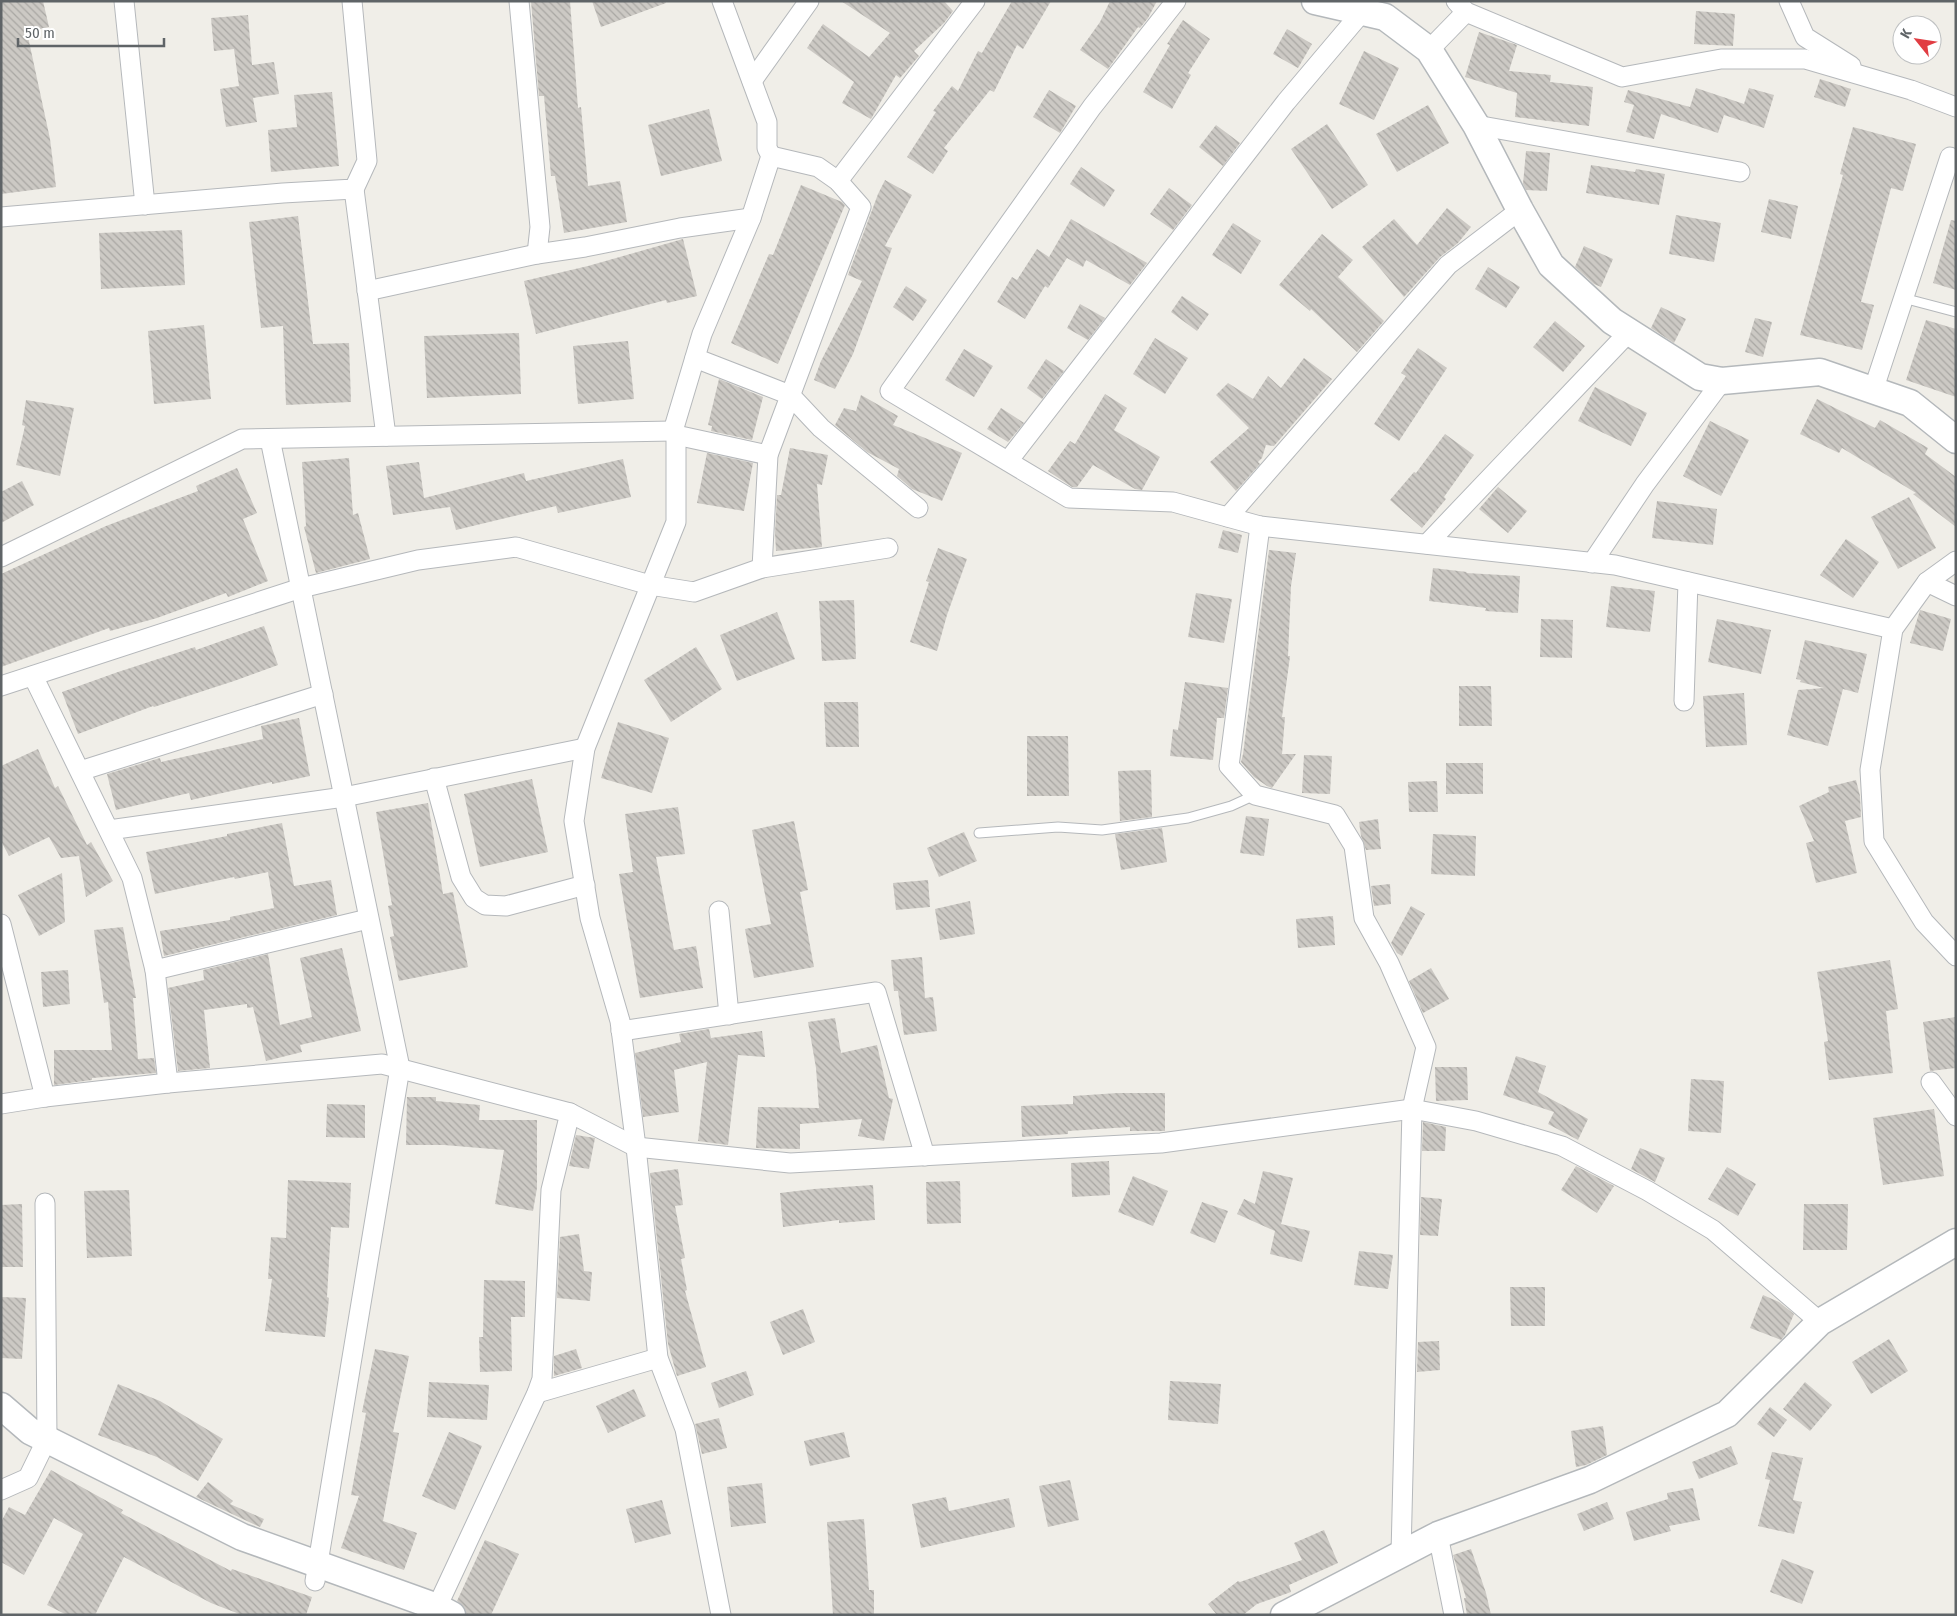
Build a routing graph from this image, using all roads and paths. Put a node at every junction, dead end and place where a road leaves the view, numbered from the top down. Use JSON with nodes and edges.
{"nodes":[{"id":1,"x":124,"y":1,"type":"edge"},
{"id":2,"x":352,"y":1,"type":"edge"},
{"id":3,"x":519,"y":1,"type":"edge"},
{"id":4,"x":722,"y":1,"type":"edge"},
{"id":5,"x":809,"y":1,"type":"edge"},
{"id":6,"x":974,"y":1,"type":"edge"},
{"id":7,"x":1176,"y":1,"type":"edge"},
{"id":8,"x":1315,"y":1,"type":"edge"},
{"id":9,"x":1789,"y":1,"type":"edge"},
{"id":10,"x":1461,"y":7,"type":"edge"},
{"id":11,"x":1362,"y":12,"type":"junction"},
{"id":12,"x":1429,"y":50,"type":"junction"},
{"id":13,"x":1872,"y":79,"type":"junction"},
{"id":14,"x":752,"y":81,"type":"junction"},
{"id":15,"x":1956,"y":108,"type":"edge"},
{"id":16,"x":1476,"y":125,"type":"junction"},
{"id":17,"x":771,"y":156,"type":"junction"},
{"id":18,"x":1950,"y":157,"type":"dead end"},
{"id":19,"x":1740,"y":172,"type":"dead end"},
{"id":20,"x":838,"y":181,"type":"junction"},
{"id":21,"x":354,"y":190,"type":"junction"},
{"id":22,"x":145,"y":205,"type":"junction"},
{"id":23,"x":1520,"y":210,"type":"junction"},
{"id":24,"x":1,"y":216,"type":"edge"},
{"id":25,"x":751,"y":218,"type":"junction"},
{"id":26,"x":537,"y":254,"type":"junction"},
{"id":27,"x":368,"y":291,"type":"junction"},
{"id":28,"x":1904,"y":298,"type":"junction"},
{"id":29,"x":1956,"y":312,"type":"edge"},
{"id":30,"x":1629,"y":332,"type":"junction"},
{"id":31,"x":695,"y":358,"type":"junction"},
{"id":32,"x":1722,"y":381,"type":"junction"},
{"id":33,"x":1873,"y":391,"type":"junction"},
{"id":34,"x":790,"y":395,"type":"junction"},
{"id":35,"x":674,"y":433,"type":"junction"},
{"id":36,"x":386,"y":436,"type":"junction"},
{"id":37,"x":270,"y":438,"type":"junction"},
{"id":38,"x":1956,"y":440,"type":"edge"},
{"id":39,"x":768,"y":455,"type":"junction"},
{"id":40,"x":1008,"y":461,"type":"junction"},
{"id":41,"x":918,"y":508,"type":"dead end"},
{"id":42,"x":1228,"y":517,"type":"junction"},
{"id":43,"x":1260,"y":526,"type":"junction"},
{"id":44,"x":1427,"y":544,"type":"junction"},
{"id":45,"x":888,"y":548,"type":"dead end"},
{"id":46,"x":1,"y":557,"type":"edge"},
{"id":47,"x":1956,"y":561,"type":"edge"},
{"id":48,"x":1592,"y":563,"type":"junction"},
{"id":49,"x":762,"y":568,"type":"junction"},
{"id":50,"x":1688,"y":582,"type":"junction"},
{"id":51,"x":1927,"y":582,"type":"junction"},
{"id":52,"x":650,"y":585,"type":"junction"},
{"id":53,"x":301,"y":588,"type":"junction"},
{"id":54,"x":1956,"y":596,"type":"edge"},
{"id":55,"x":1893,"y":629,"type":"junction"},
{"id":56,"x":33,"y":676,"type":"junction"},
{"id":57,"x":1,"y":686,"type":"edge"},
{"id":58,"x":322,"y":694,"type":"junction"},
{"id":59,"x":1684,"y":701,"type":"dead end"},
{"id":60,"x":585,"y":748,"type":"junction"},
{"id":61,"x":80,"y":771,"type":"junction"},
{"id":62,"x":434,"y":778,"type":"junction"},
{"id":63,"x":1255,"y":795,"type":"junction"},
{"id":64,"x":344,"y":797,"type":"junction"},
{"id":65,"x":109,"y":830,"type":"junction"},
{"id":66,"x":979,"y":833,"type":"dead end"},
{"id":67,"x":585,"y":885,"type":"junction"},
{"id":68,"x":719,"y":911,"type":"dead end"},
{"id":69,"x":368,"y":919,"type":"junction"},
{"id":70,"x":1,"y":924,"type":"edge"},
{"id":71,"x":5,"y":956,"type":"edge"},
{"id":72,"x":1956,"y":956,"type":"edge"},
{"id":73,"x":155,"y":970,"type":"junction"},
{"id":74,"x":729,"y":1016,"type":"junction"},
{"id":75,"x":621,"y":1031,"type":"junction"},
{"id":76,"x":400,"y":1068,"type":"junction"},
{"id":77,"x":1931,"y":1082,"type":"dead end"},
{"id":78,"x":168,"y":1083,"type":"junction"},
{"id":79,"x":45,"y":1097,"type":"junction"},
{"id":80,"x":1,"y":1104,"type":"edge"},
{"id":81,"x":1412,"y":1109,"type":"junction"},
{"id":82,"x":570,"y":1113,"type":"junction"},
{"id":83,"x":1956,"y":1116,"type":"edge"},
{"id":84,"x":636,"y":1148,"type":"junction"},
{"id":85,"x":925,"y":1156,"type":"junction"},
{"id":86,"x":45,"y":1203,"type":"dead end"},
{"id":87,"x":1956,"y":1242,"type":"edge"},
{"id":88,"x":1820,"y":1322,"type":"junction"},
{"id":89,"x":658,"y":1358,"type":"junction"},
{"id":90,"x":538,"y":1393,"type":"junction"},
{"id":91,"x":1,"y":1406,"type":"edge"},
{"id":92,"x":47,"y":1439,"type":"junction"},
{"id":93,"x":1,"y":1490,"type":"edge"},
{"id":94,"x":1438,"y":1534,"type":"junction"},
{"id":95,"x":1402,"y":1554,"type":"junction"},
{"id":96,"x":316,"y":1572,"type":"junction"},
{"id":97,"x":438,"y":1612,"type":"edge"},
{"id":98,"x":721,"y":1615,"type":"edge"},
{"id":99,"x":1284,"y":1615,"type":"edge"},
{"id":100,"x":1454,"y":1615,"type":"edge"}],
"edges":[{"from":1,"to":22,"type":"street"},
{"from":2,"to":21,"type":"street"},
{"from":3,"to":26,"type":"street"},
{"from":4,"to":14,"type":"street"},
{"from":5,"to":14,"type":"street"},
{"from":6,"to":20,"type":"street"},
{"from":7,"to":40,"type":"street"},
{"from":8,"to":11,"type":"street"},
{"from":9,"to":13,"type":"street"},
{"from":10,"to":12,"type":"street"},
{"from":10,"to":13,"type":"street"},
{"from":11,"to":12,"type":"street"},
{"from":11,"to":40,"type":"street"},
{"from":12,"to":16,"type":"street"},
{"from":13,"to":15,"type":"street"},
{"from":14,"to":17,"type":"street"},
{"from":16,"to":19,"type":"street"},
{"from":16,"to":23,"type":"street"},
{"from":17,"to":20,"type":"street"},
{"from":17,"to":25,"type":"street"},
{"from":18,"to":28,"type":"street"},
{"from":20,"to":34,"type":"street"},
{"from":21,"to":22,"type":"street"},
{"from":21,"to":27,"type":"street"},
{"from":22,"to":24,"type":"street"},
{"from":23,"to":30,"type":"street"},
{"from":23,"to":42,"type":"street"},
{"from":25,"to":26,"type":"street"},
{"from":25,"to":31,"type":"street"},
{"from":26,"to":27,"type":"street"},
{"from":27,"to":36,"type":"street"},
{"from":28,"to":29,"type":"lane"},
{"from":28,"to":33,"type":"street"},
{"from":30,"to":32,"type":"street"},
{"from":30,"to":44,"type":"street"},
{"from":31,"to":34,"type":"street"},
{"from":31,"to":35,"type":"street"},
{"from":32,"to":33,"type":"street"},
{"from":32,"to":48,"type":"street"},
{"from":33,"to":38,"type":"street"},
{"from":34,"to":39,"type":"street"},
{"from":34,"to":41,"type":"street"},
{"from":35,"to":36,"type":"street"},
{"from":35,"to":39,"type":"street"},
{"from":35,"to":52,"type":"street"},
{"from":36,"to":37,"type":"street"},
{"from":37,"to":46,"type":"street"},
{"from":37,"to":53,"type":"street"},
{"from":39,"to":49,"type":"street"},
{"from":40,"to":42,"type":"street"},
{"from":42,"to":43,"type":"street"},
{"from":43,"to":44,"type":"street"},
{"from":43,"to":63,"type":"street"},
{"from":44,"to":48,"type":"street"},
{"from":45,"to":49,"type":"street"},
{"from":47,"to":51,"type":"street"},
{"from":48,"to":50,"type":"street"},
{"from":49,"to":52,"type":"street"},
{"from":50,"to":55,"type":"street"},
{"from":50,"to":59,"type":"street"},
{"from":51,"to":54,"type":"street"},
{"from":51,"to":55,"type":"street"},
{"from":52,"to":53,"type":"street"},
{"from":52,"to":60,"type":"street"},
{"from":53,"to":56,"type":"street"},
{"from":53,"to":58,"type":"street"},
{"from":55,"to":72,"type":"street"},
{"from":56,"to":57,"type":"street"},
{"from":56,"to":61,"type":"street"},
{"from":58,"to":61,"type":"street"},
{"from":58,"to":64,"type":"street"},
{"from":60,"to":62,"type":"street"},
{"from":60,"to":67,"type":"street"},
{"from":61,"to":65,"type":"street"},
{"from":62,"to":64,"type":"street"},
{"from":62,"to":67,"type":"street"},
{"from":63,"to":66,"type":"lane"},
{"from":63,"to":81,"type":"street"},
{"from":64,"to":65,"type":"street"},
{"from":64,"to":69,"type":"street"},
{"from":65,"to":73,"type":"street"},
{"from":67,"to":75,"type":"street"},
{"from":68,"to":74,"type":"street"},
{"from":69,"to":73,"type":"street"},
{"from":69,"to":76,"type":"street"},
{"from":70,"to":71,"type":"street"},
{"from":71,"to":79,"type":"street"},
{"from":73,"to":78,"type":"street"},
{"from":74,"to":75,"type":"street"},
{"from":74,"to":85,"type":"street"},
{"from":75,"to":84,"type":"street"},
{"from":76,"to":78,"type":"street"},
{"from":76,"to":82,"type":"street"},
{"from":76,"to":96,"type":"street"},
{"from":77,"to":83,"type":"street"},
{"from":78,"to":79,"type":"street"},
{"from":79,"to":80,"type":"street"},
{"from":81,"to":85,"type":"street"},
{"from":81,"to":88,"type":"street"},
{"from":81,"to":95,"type":"street"},
{"from":82,"to":84,"type":"street"},
{"from":82,"to":90,"type":"street"},
{"from":84,"to":85,"type":"street"},
{"from":84,"to":89,"type":"street"},
{"from":86,"to":92,"type":"street"},
{"from":87,"to":88,"type":"street"},
{"from":88,"to":94,"type":"street"},
{"from":89,"to":90,"type":"street"},
{"from":89,"to":98,"type":"street"},
{"from":90,"to":97,"type":"street"},
{"from":91,"to":92,"type":"street"},
{"from":92,"to":93,"type":"street"},
{"from":92,"to":96,"type":"street"},
{"from":94,"to":95,"type":"street"},
{"from":94,"to":100,"type":"street"},
{"from":95,"to":99,"type":"street"},
{"from":96,"to":97,"type":"street"}]}
